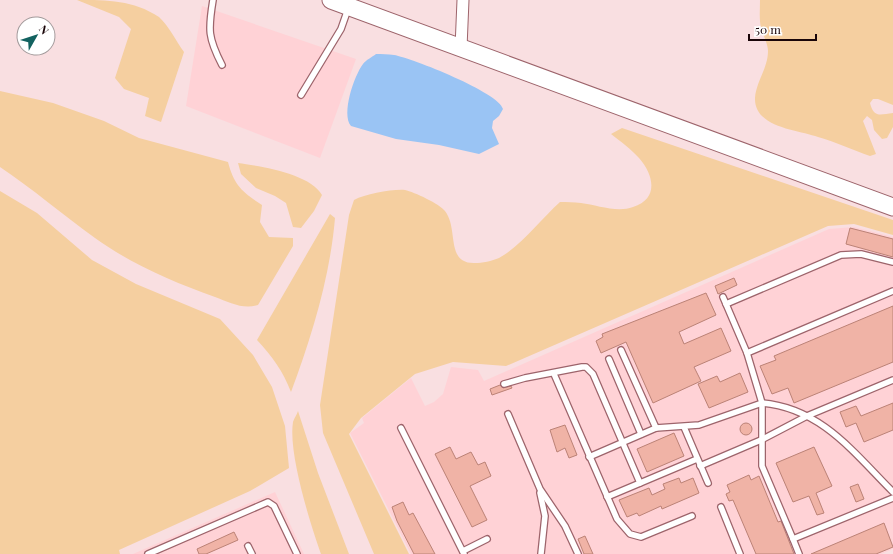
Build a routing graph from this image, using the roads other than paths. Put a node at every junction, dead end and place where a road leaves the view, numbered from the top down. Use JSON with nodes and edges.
{"nodes":[{"id":1,"x":213,"y":0,"type":"edge"},
{"id":2,"x":331,"y":0,"type":"edge"},
{"id":3,"x":464,"y":0,"type":"edge"},
{"id":4,"x":349,"y":7,"type":"junction"},
{"id":5,"x":461,"y":48,"type":"junction"},
{"id":6,"x":222,"y":65,"type":"dead end"},
{"id":7,"x":301,"y":96,"type":"dead end"},
{"id":8,"x":893,"y":207,"type":"edge"},
{"id":9,"x":893,"y":262,"type":"edge"},
{"id":10,"x":893,"y":291,"type":"edge"},
{"id":11,"x":723,"y":297,"type":"dead end"},
{"id":12,"x":726,"y":304,"type":"junction"},
{"id":13,"x":622,"y":350,"type":"dead end"},
{"id":14,"x":747,"y":353,"type":"junction"},
{"id":15,"x":609,"y":359,"type":"dead end"},
{"id":16,"x":554,"y":374,"type":"junction"},
{"id":17,"x":893,"y":380,"type":"edge"},
{"id":18,"x":504,"y":384,"type":"dead end"},
{"id":19,"x":762,"y":403,"type":"junction"},
{"id":20,"x":508,"y":414,"type":"dead end"},
{"id":21,"x":808,"y":416,"type":"junction"},
{"id":22,"x":684,"y":427,"type":"junction"},
{"id":23,"x":402,"y":428,"type":"dead end"},
{"id":24,"x":656,"y":428,"type":"junction"},
{"id":25,"x":642,"y":434,"type":"junction"},
{"id":26,"x":761,"y":440,"type":"junction"},
{"id":27,"x":623,"y":442,"type":"junction"},
{"id":28,"x":589,"y":457,"type":"junction"},
{"id":29,"x":697,"y":459,"type":"junction"},
{"id":30,"x":700,"y":466,"type":"junction"},
{"id":31,"x":640,"y":483,"type":"junction"},
{"id":32,"x":708,"y":483,"type":"dead end"},
{"id":33,"x":540,"y":489,"type":"junction"},
{"id":34,"x":893,"y":492,"type":"edge"},
{"id":35,"x":607,"y":497,"type":"junction"},
{"id":36,"x":893,"y":498,"type":"edge"},
{"id":37,"x":721,"y":507,"type":"dead end"},
{"id":38,"x":692,"y":516,"type":"dead end"},
{"id":39,"x":487,"y":539,"type":"dead end"},
{"id":40,"x":793,"y":539,"type":"junction"},
{"id":41,"x":248,"y":546,"type":"dead end"},
{"id":42,"x":463,"y":553,"type":"edge"},
{"id":43,"x":148,"y":554,"type":"edge"},
{"id":44,"x":252,"y":554,"type":"edge"},
{"id":45,"x":297,"y":554,"type":"edge"},
{"id":46,"x":541,"y":554,"type":"edge"},
{"id":47,"x":578,"y":554,"type":"edge"},
{"id":48,"x":740,"y":554,"type":"edge"},
{"id":49,"x":799,"y":554,"type":"edge"}],
"edges":[{"from":1,"to":6,"type":"lane"},
{"from":2,"to":4,"type":"main road"},
{"from":3,"to":5,"type":"street"},
{"from":4,"to":5,"type":"main road"},
{"from":4,"to":7,"type":"lane"},
{"from":5,"to":8,"type":"main road"},
{"from":9,"to":12,"type":"lane"},
{"from":10,"to":14,"type":"lane"},
{"from":11,"to":12,"type":"lane"},
{"from":12,"to":14,"type":"lane"},
{"from":13,"to":24,"type":"lane"},
{"from":14,"to":19,"type":"lane"},
{"from":15,"to":25,"type":"lane"},
{"from":16,"to":18,"type":"lane"},
{"from":16,"to":27,"type":"lane"},
{"from":16,"to":28,"type":"lane"},
{"from":17,"to":21,"type":"lane"},
{"from":19,"to":21,"type":"lane"},
{"from":19,"to":22,"type":"lane"},
{"from":19,"to":26,"type":"lane"},
{"from":20,"to":33,"type":"lane"},
{"from":21,"to":26,"type":"lane"},
{"from":21,"to":34,"type":"lane"},
{"from":22,"to":24,"type":"lane"},
{"from":22,"to":29,"type":"lane"},
{"from":23,"to":42,"type":"lane"},
{"from":24,"to":25,"type":"lane"},
{"from":25,"to":27,"type":"lane"},
{"from":26,"to":30,"type":"lane"},
{"from":26,"to":40,"type":"lane"},
{"from":27,"to":28,"type":"lane"},
{"from":27,"to":31,"type":"lane"},
{"from":28,"to":35,"type":"lane"},
{"from":29,"to":30,"type":"lane"},
{"from":29,"to":31,"type":"lane"},
{"from":30,"to":32,"type":"lane"},
{"from":31,"to":35,"type":"lane"},
{"from":33,"to":46,"type":"lane"},
{"from":33,"to":47,"type":"lane"},
{"from":35,"to":38,"type":"lane"},
{"from":36,"to":40,"type":"lane"},
{"from":37,"to":48,"type":"lane"},
{"from":39,"to":42,"type":"lane"},
{"from":40,"to":49,"type":"lane"},
{"from":41,"to":44,"type":"lane"},
{"from":43,"to":45,"type":"lane"}]}
